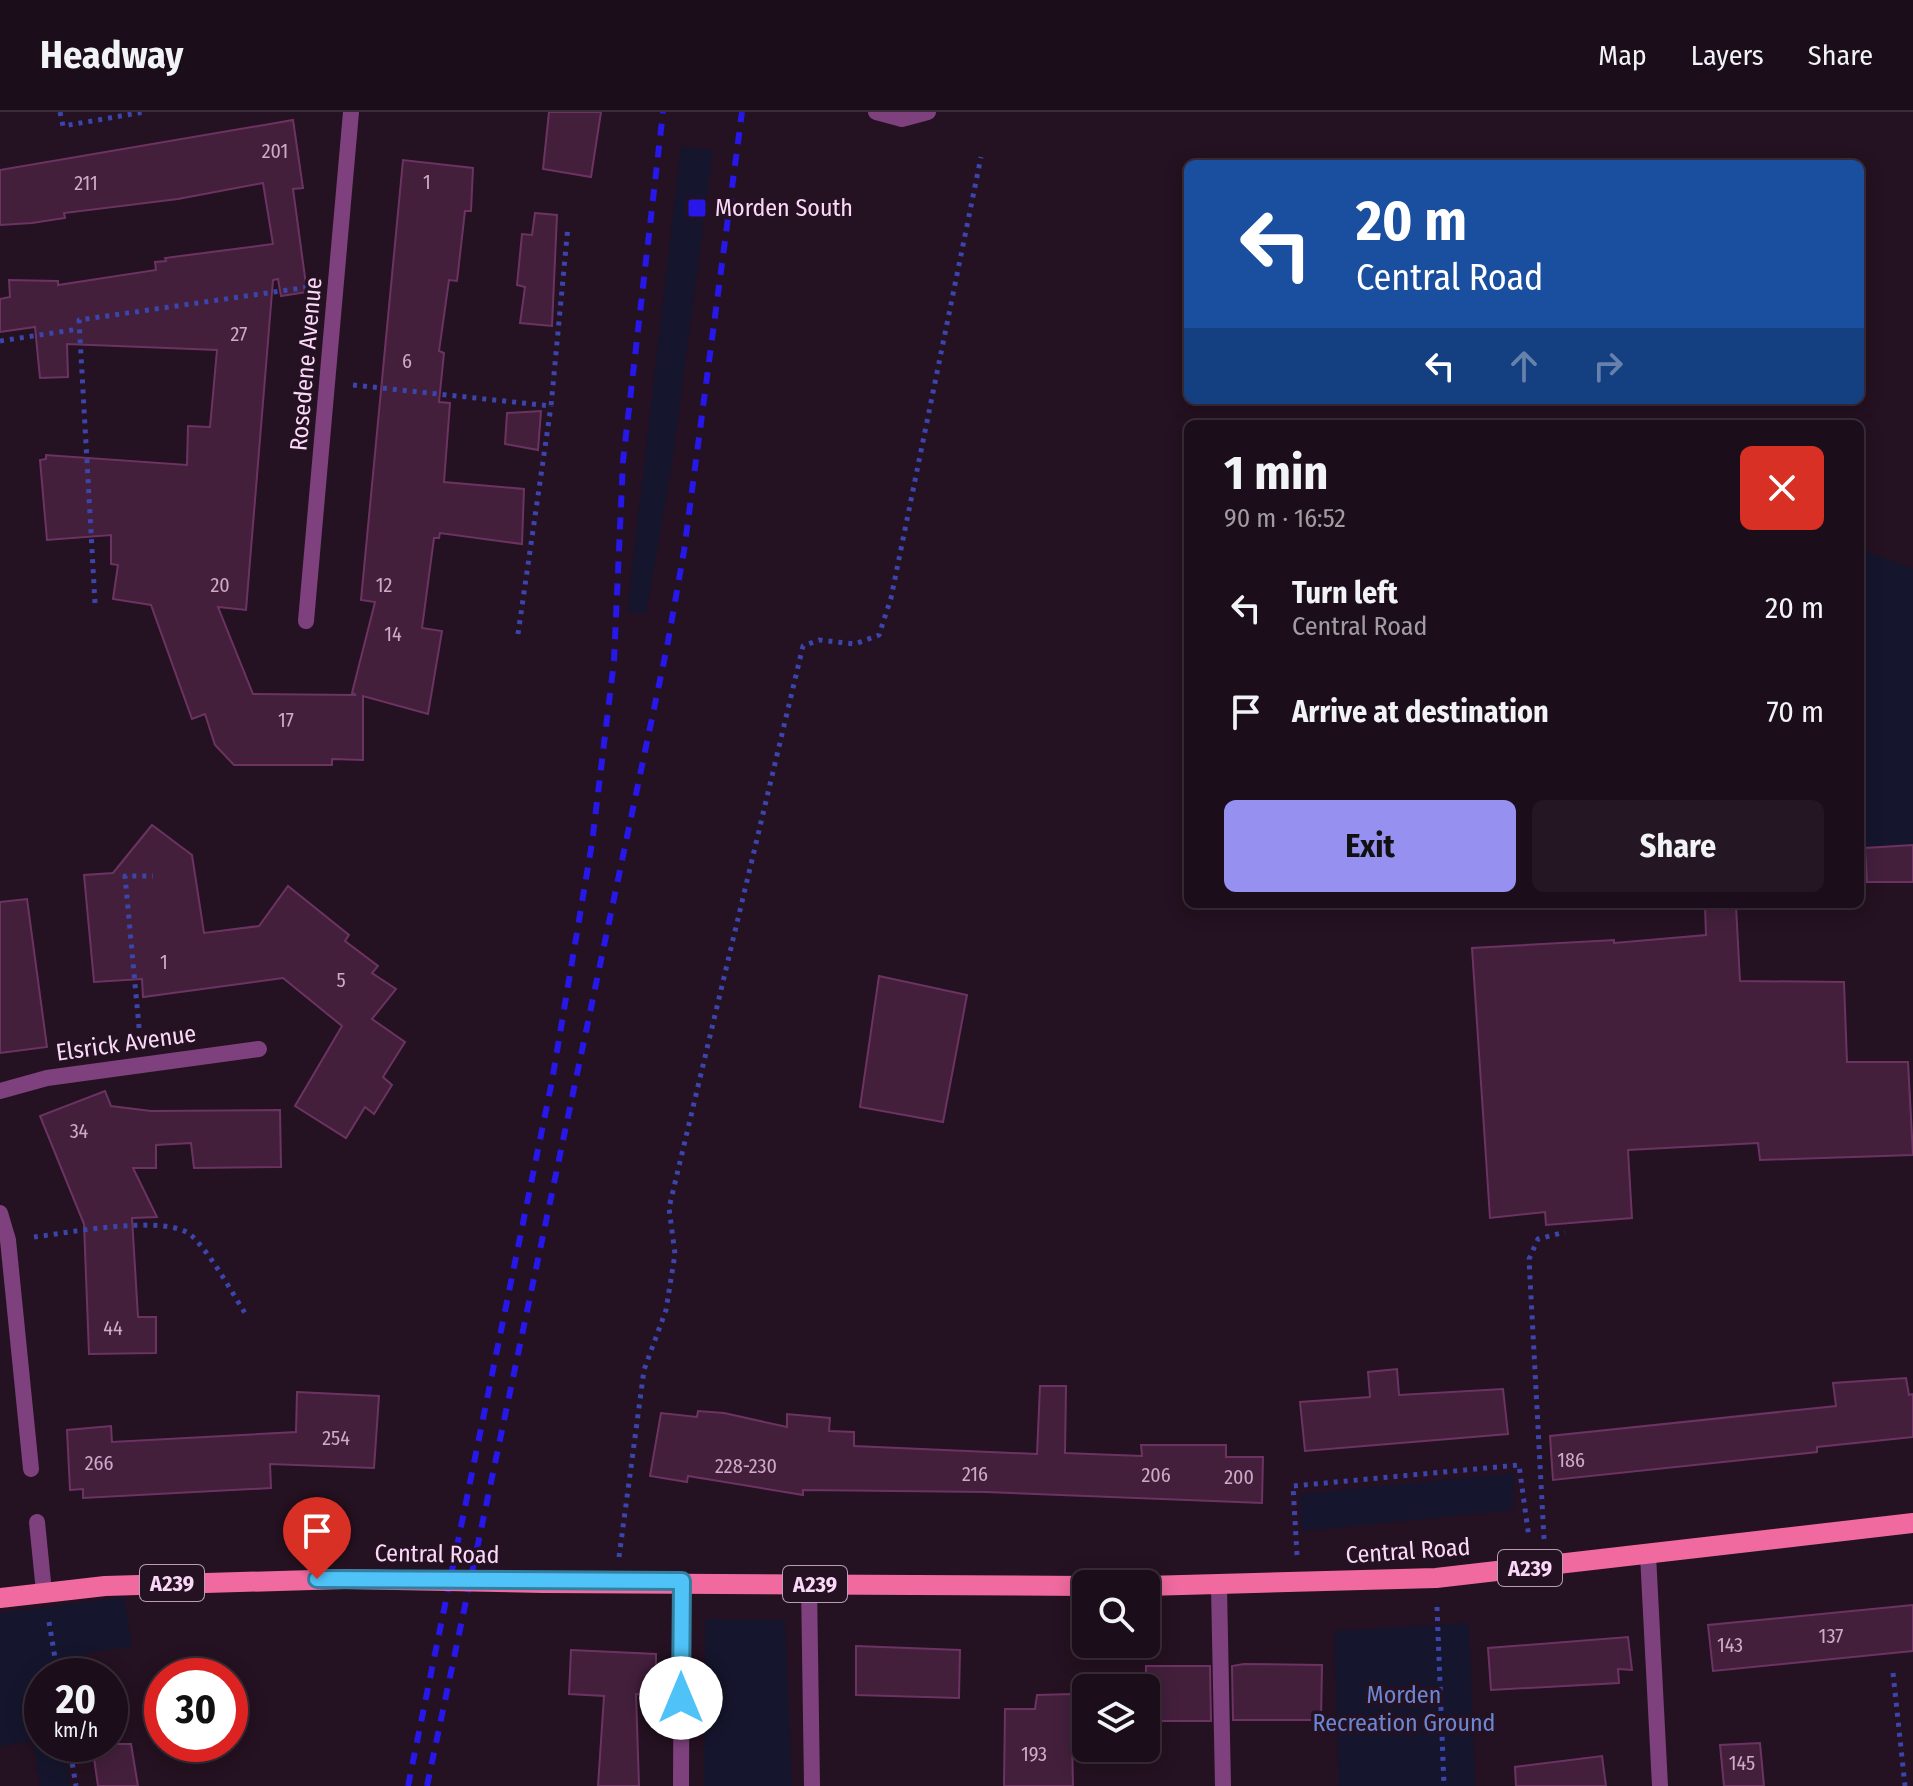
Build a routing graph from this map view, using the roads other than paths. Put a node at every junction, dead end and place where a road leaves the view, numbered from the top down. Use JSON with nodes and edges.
{"nodes":[{"id":1,"x":351,"y":112,"type":"edge"},
{"id":2,"x":876,"y":112,"type":"edge"},
{"id":3,"x":928,"y":112,"type":"edge"},
{"id":4,"x":306,"y":621,"type":"dead end"},
{"id":5,"x":259,"y":1049,"type":"dead end"},
{"id":6,"x":0,"y":1091,"type":"edge"},
{"id":7,"x":0,"y":1213,"type":"edge"},
{"id":8,"x":31,"y":1469,"type":"dead end"},
{"id":9,"x":37,"y":1522,"type":"dead end"},
{"id":10,"x":1913,"y":1523,"type":"edge"},
{"id":11,"x":1648,"y":1555,"type":"junction"},
{"id":12,"x":682,"y":1581,"type":"junction"},
{"id":13,"x":809,"y":1584,"type":"junction"},
{"id":14,"x":1072,"y":1586,"type":"edge"},
{"id":15,"x":1160,"y":1586,"type":"edge"},
{"id":16,"x":1219,"y":1587,"type":"junction"},
{"id":17,"x":44,"y":1592,"type":"junction"},
{"id":18,"x":0,"y":1598,"type":"edge"},
{"id":19,"x":681,"y":1786,"type":"edge"},
{"id":20,"x":812,"y":1786,"type":"edge"},
{"id":21,"x":1223,"y":1786,"type":"edge"},
{"id":22,"x":1660,"y":1786,"type":"edge"}],
"edges":[{"from":1,"to":4,"type":"street","name":"Rosedene Avenue"},
{"from":2,"to":3,"type":"street"},
{"from":5,"to":6,"type":"street","name":"Elsrick Avenue"},
{"from":7,"to":8,"type":"street"},
{"from":9,"to":17,"type":"street"},
{"from":10,"to":11,"type":"main road","name":"Central Road","number":"A239"},
{"from":11,"to":16,"type":"main road","name":"Central Road","number":"A239"},
{"from":11,"to":22,"type":"street"},
{"from":12,"to":13,"type":"main road","name":"Central Road","number":"A239"},
{"from":12,"to":17,"type":"main road","name":"Central Road","number":"A239","bridge":true},
{"from":12,"to":19,"type":"street"},
{"from":13,"to":14,"type":"main road","name":"Central Road","number":"A239"},
{"from":13,"to":20,"type":"street"},
{"from":15,"to":16,"type":"main road","name":"Central Road","number":"A239"},
{"from":16,"to":21,"type":"street"},
{"from":17,"to":18,"type":"main road","name":"Central Road","number":"A239"}]}
